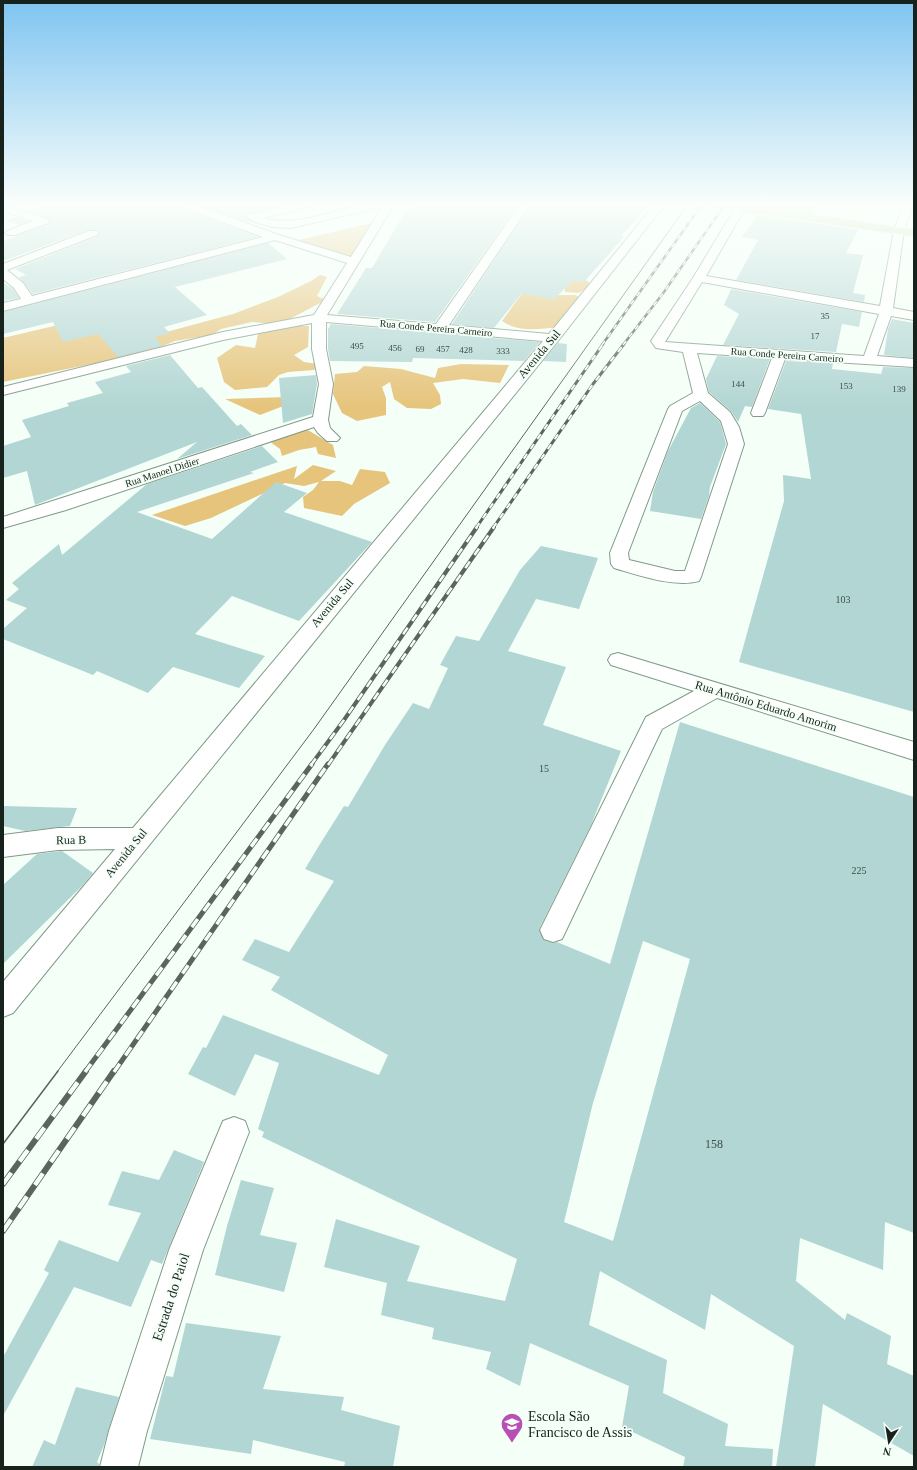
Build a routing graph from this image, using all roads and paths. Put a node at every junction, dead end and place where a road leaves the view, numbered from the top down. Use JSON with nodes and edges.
{"nodes":[{"id":1,"x":144,"y":272,"type":"edge"},
{"id":2,"x":347,"y":272,"type":"edge"},
{"id":3,"x":479,"y":272,"type":"edge"},
{"id":4,"x":606,"y":272,"type":"edge"},
{"id":5,"x":703,"y":272,"type":"edge"},
{"id":6,"x":892,"y":272,"type":"edge"},
{"id":7,"x":3,"y":273,"type":"edge"},
{"id":8,"x":699,"y":278,"type":"junction"},
{"id":9,"x":30,"y":301,"type":"junction"},
{"id":10,"x":3,"y":307,"type":"edge"},
{"id":11,"x":886,"y":311,"type":"junction"},
{"id":12,"x":914,"y":316,"type":"edge"},
{"id":13,"x":319,"y":318,"type":"junction"},
{"id":14,"x":440,"y":328,"type":"junction"},
{"id":15,"x":553,"y":338,"type":"junction"},
{"id":16,"x":690,"y":349,"type":"junction"},
{"id":17,"x":780,"y":354,"type":"junction"},
{"id":18,"x":869,"y":360,"type":"junction"},
{"id":19,"x":914,"y":363,"type":"edge"},
{"id":20,"x":3,"y":391,"type":"edge"},
{"id":21,"x":701,"y":395,"type":"junction"},
{"id":22,"x":758,"y":413,"type":"dead end"},
{"id":23,"x":320,"y":420,"type":"junction"},
{"id":24,"x":332,"y":438,"type":"dead end"},
{"id":25,"x":3,"y":523,"type":"edge"},
{"id":26,"x":618,"y":660,"type":"dead end"},
{"id":27,"x":714,"y":690,"type":"junction"},
{"id":28,"x":914,"y":751,"type":"edge"},
{"id":29,"x":139,"y":838,"type":"junction"},
{"id":30,"x":3,"y":846,"type":"edge"},
{"id":31,"x":553,"y":930,"type":"dead end"},
{"id":32,"x":3,"y":1003,"type":"edge"},
{"id":33,"x":234,"y":1132,"type":"dead end"},
{"id":34,"x":119,"y":1467,"type":"edge"}],
"edges":[{"from":1,"to":9,"type":"street"},
{"from":2,"to":13,"type":"street"},
{"from":3,"to":14,"type":"street"},
{"from":4,"to":15,"type":"street","name":"Avenida Sul"},
{"from":5,"to":8,"type":"street"},
{"from":6,"to":11,"type":"street"},
{"from":7,"to":9,"type":"street"},
{"from":8,"to":11,"type":"street"},
{"from":8,"to":16,"type":"street","name":"Rua Conde Pereira Carneiro"},
{"from":9,"to":10,"type":"street"},
{"from":11,"to":12,"type":"street"},
{"from":11,"to":18,"type":"street"},
{"from":13,"to":14,"type":"street","name":"Rua Conde Pereira Carneiro"},
{"from":13,"to":20,"type":"street","name":"Rua Conde Pereira Carneiro"},
{"from":13,"to":23,"type":"street"},
{"from":14,"to":15,"type":"street","name":"Rua Conde Pereira Carneiro"},
{"from":15,"to":29,"type":"street","name":"Avenida Sul"},
{"from":16,"to":17,"type":"street","name":"Rua Conde Pereira Carneiro"},
{"from":16,"to":21,"type":"street"},
{"from":17,"to":18,"type":"street","name":"Rua Conde Pereira Carneiro"},
{"from":17,"to":22,"type":"street"},
{"from":18,"to":19,"type":"street","name":"Rua Conde Pereira Carneiro"},
{"from":21,"to":21,"type":"street"},
{"from":23,"to":24,"type":"street"},
{"from":23,"to":25,"type":"street","name":"Rua Manoel Didier"},
{"from":26,"to":27,"type":"street","name":"Rua Antônio Eduardo Amorim"},
{"from":27,"to":28,"type":"street","name":"Rua Antônio Eduardo Amorim"},
{"from":27,"to":31,"type":"street"},
{"from":29,"to":30,"type":"street","name":"Rua B"},
{"from":29,"to":32,"type":"street","name":"Avenida Sul"},
{"from":33,"to":34,"type":"street","name":"Estrada do Paiol"}]}
